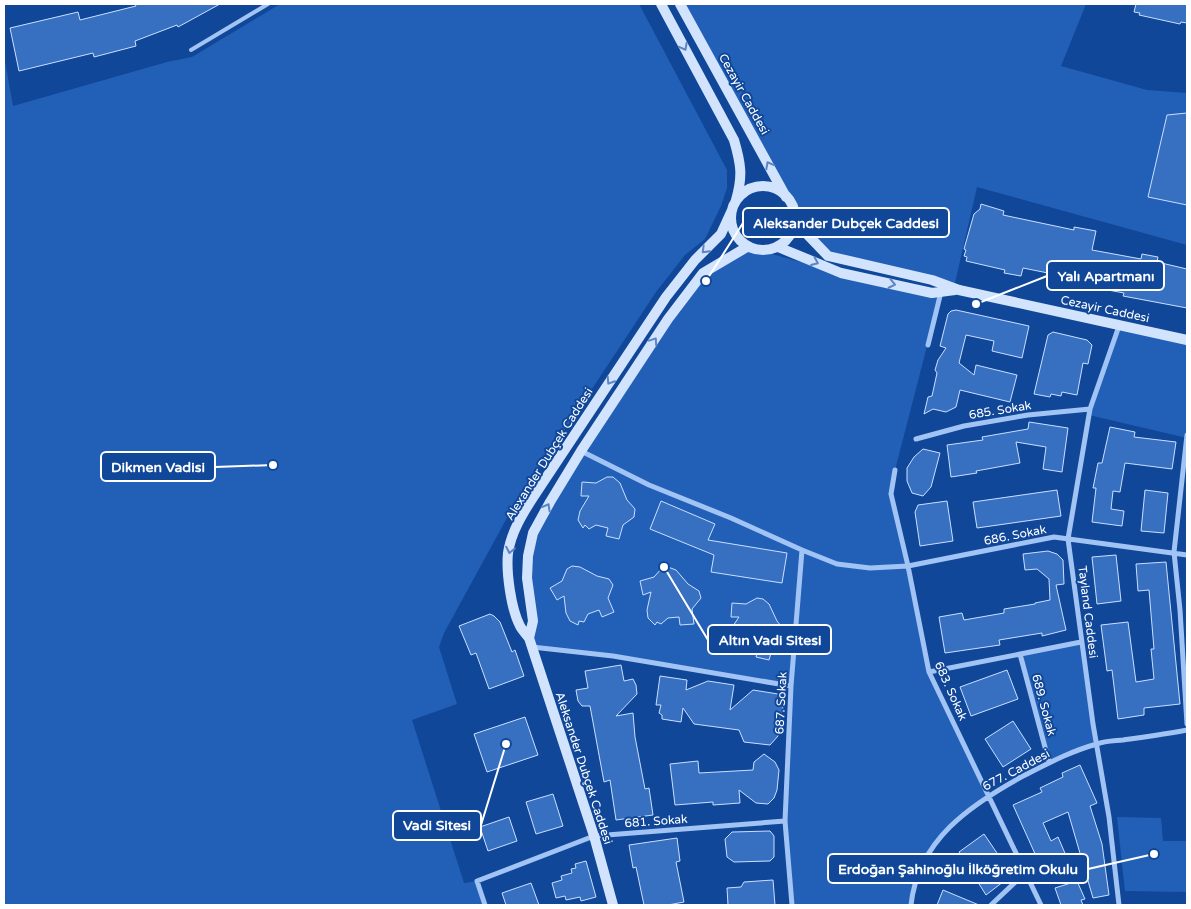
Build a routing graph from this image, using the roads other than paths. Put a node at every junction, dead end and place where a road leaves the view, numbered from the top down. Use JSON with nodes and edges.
{"nodes":[{"id":1,"x":268,"y":4,"type":"edge"},
{"id":2,"x":661,"y":4,"type":"edge"},
{"id":3,"x":680,"y":4,"type":"edge"},
{"id":4,"x":192,"y":50,"type":"dead end"},
{"id":5,"x":786,"y":197,"type":"junction"},
{"id":6,"x":734,"y":205,"type":"junction"},
{"id":7,"x":795,"y":217,"type":"junction"},
{"id":8,"x":778,"y":246,"type":"junction"},
{"id":9,"x":747,"y":247,"type":"junction"},
{"id":10,"x":959,"y":290,"type":"junction"},
{"id":11,"x":937,"y":292,"type":"junction"},
{"id":12,"x":1119,"y":326,"type":"junction"},
{"id":13,"x":1187,"y":340,"type":"edge"},
{"id":14,"x":928,"y":345,"type":"dead end"},
{"id":15,"x":1090,"y":409,"type":"junction"},
{"id":16,"x":1187,"y":435,"type":"edge"},
{"id":17,"x":916,"y":439,"type":"dead end"},
{"id":18,"x":581,"y":451,"type":"junction"},
{"id":19,"x":895,"y":470,"type":"dead end"},
{"id":20,"x":1068,"y":540,"type":"junction"},
{"id":21,"x":802,"y":550,"type":"junction"},
{"id":22,"x":1174,"y":552,"type":"junction"},
{"id":23,"x":1187,"y":555,"type":"edge"},
{"id":24,"x":908,"y":566,"type":"junction"},
{"id":25,"x":1081,"y":642,"type":"junction"},
{"id":26,"x":530,"y":643,"type":"junction"},
{"id":27,"x":1020,"y":654,"type":"junction"},
{"id":28,"x":929,"y":672,"type":"junction"},
{"id":29,"x":791,"y":686,"type":"junction"},
{"id":30,"x":1187,"y":724,"type":"edge"},
{"id":31,"x":1187,"y":730,"type":"edge"},
{"id":32,"x":1098,"y":743,"type":"junction"},
{"id":33,"x":1049,"y":762,"type":"junction"},
{"id":34,"x":989,"y":795,"type":"junction"},
{"id":35,"x":785,"y":822,"type":"junction"},
{"id":36,"x":594,"y":836,"type":"junction"},
{"id":37,"x":1026,"y":872,"type":"junction"},
{"id":38,"x":485,"y":905,"type":"edge"},
{"id":39,"x":613,"y":905,"type":"edge"},
{"id":40,"x":792,"y":905,"type":"edge"},
{"id":41,"x":911,"y":905,"type":"edge"},
{"id":42,"x":991,"y":905,"type":"edge"},
{"id":43,"x":1041,"y":905,"type":"edge"},
{"id":44,"x":1119,"y":905,"type":"edge"}],
"edges":[{"from":1,"to":4,"type":"lane"},
{"from":2,"to":6,"type":"main road","one_way":true},
{"from":5,"to":3,"type":"main road","name":"Cezayir Caddesi","one_way":true},
{"from":5,"to":6,"type":"main road"},
{"from":5,"to":7,"type":"main road"},
{"from":6,"to":9,"type":"main road"},
{"from":6,"to":26,"type":"main road","name":"Alexander Dubçek Caddesi","one_way":true},
{"from":7,"to":8,"type":"main road"},
{"from":7,"to":10,"type":"main road","name":"Cezayir Caddesi"},
{"from":8,"to":9,"type":"main road"},
{"from":8,"to":11,"type":"main road","name":"Cezayir Caddesi","one_way":true},
{"from":18,"to":9,"type":"main road","name":"Alexander Dubçek Caddesi","one_way":true},
{"from":10,"to":11,"type":"main road","name":"Cezayir Caddesi"},
{"from":10,"to":12,"type":"main road","name":"Cezayir Caddesi"},
{"from":11,"to":14,"type":"street"},
{"from":12,"to":13,"type":"main road","name":"Cezayir Caddesi"},
{"from":12,"to":15,"type":"street","name":"Tayland Caddesi"},
{"from":15,"to":17,"type":"street","name":"685. Sokak"},
{"from":15,"to":20,"type":"street","name":"Tayland Caddesi"},
{"from":16,"to":22,"type":"street"},
{"from":18,"to":21,"type":"street"},
{"from":26,"to":18,"type":"main road","name":"Alexander Dubçek Caddesi","one_way":true},
{"from":19,"to":24,"type":"street","name":"683. Sokak"},
{"from":20,"to":22,"type":"street","name":"686. Sokak"},
{"from":20,"to":24,"type":"street","name":"686. Sokak"},
{"from":20,"to":25,"type":"street","name":"Tayland Caddesi"},
{"from":21,"to":24,"type":"street"},
{"from":21,"to":29,"type":"street","name":"687. Sokak"},
{"from":22,"to":23,"type":"street","name":"686. Sokak"},
{"from":22,"to":30,"type":"street"},
{"from":24,"to":28,"type":"street","name":"683. Sokak"},
{"from":25,"to":27,"type":"street"},
{"from":25,"to":32,"type":"street","name":"Tayland Caddesi"},
{"from":26,"to":29,"type":"street"},
{"from":26,"to":36,"type":"main road","name":"Aleksander Dubçek Caddesi"},
{"from":27,"to":28,"type":"street"},
{"from":27,"to":33,"type":"street","name":"689. Sokak"},
{"from":28,"to":34,"type":"street","name":"683. Sokak"},
{"from":29,"to":35,"type":"street","name":"687. Sokak"},
{"from":31,"to":32,"type":"street","name":"677. Caddesi"},
{"from":32,"to":33,"type":"street","name":"677. Caddesi"},
{"from":32,"to":44,"type":"street","name":"Tayland Caddesi"},
{"from":33,"to":34,"type":"street","name":"677. Caddesi"},
{"from":34,"to":37,"type":"street","name":"683. Sokak"},
{"from":34,"to":41,"type":"street","name":"677. Caddesi"},
{"from":35,"to":36,"type":"street","name":"681. Sokak"},
{"from":35,"to":40,"type":"street","name":"687. Sokak"},
{"from":36,"to":38,"type":"street","name":"681. Sokak"},
{"from":36,"to":39,"type":"main road","name":"Aleksander Dubçek Caddesi"},
{"from":37,"to":42,"type":"street"},
{"from":37,"to":43,"type":"street","name":"683. Sokak"}]}
